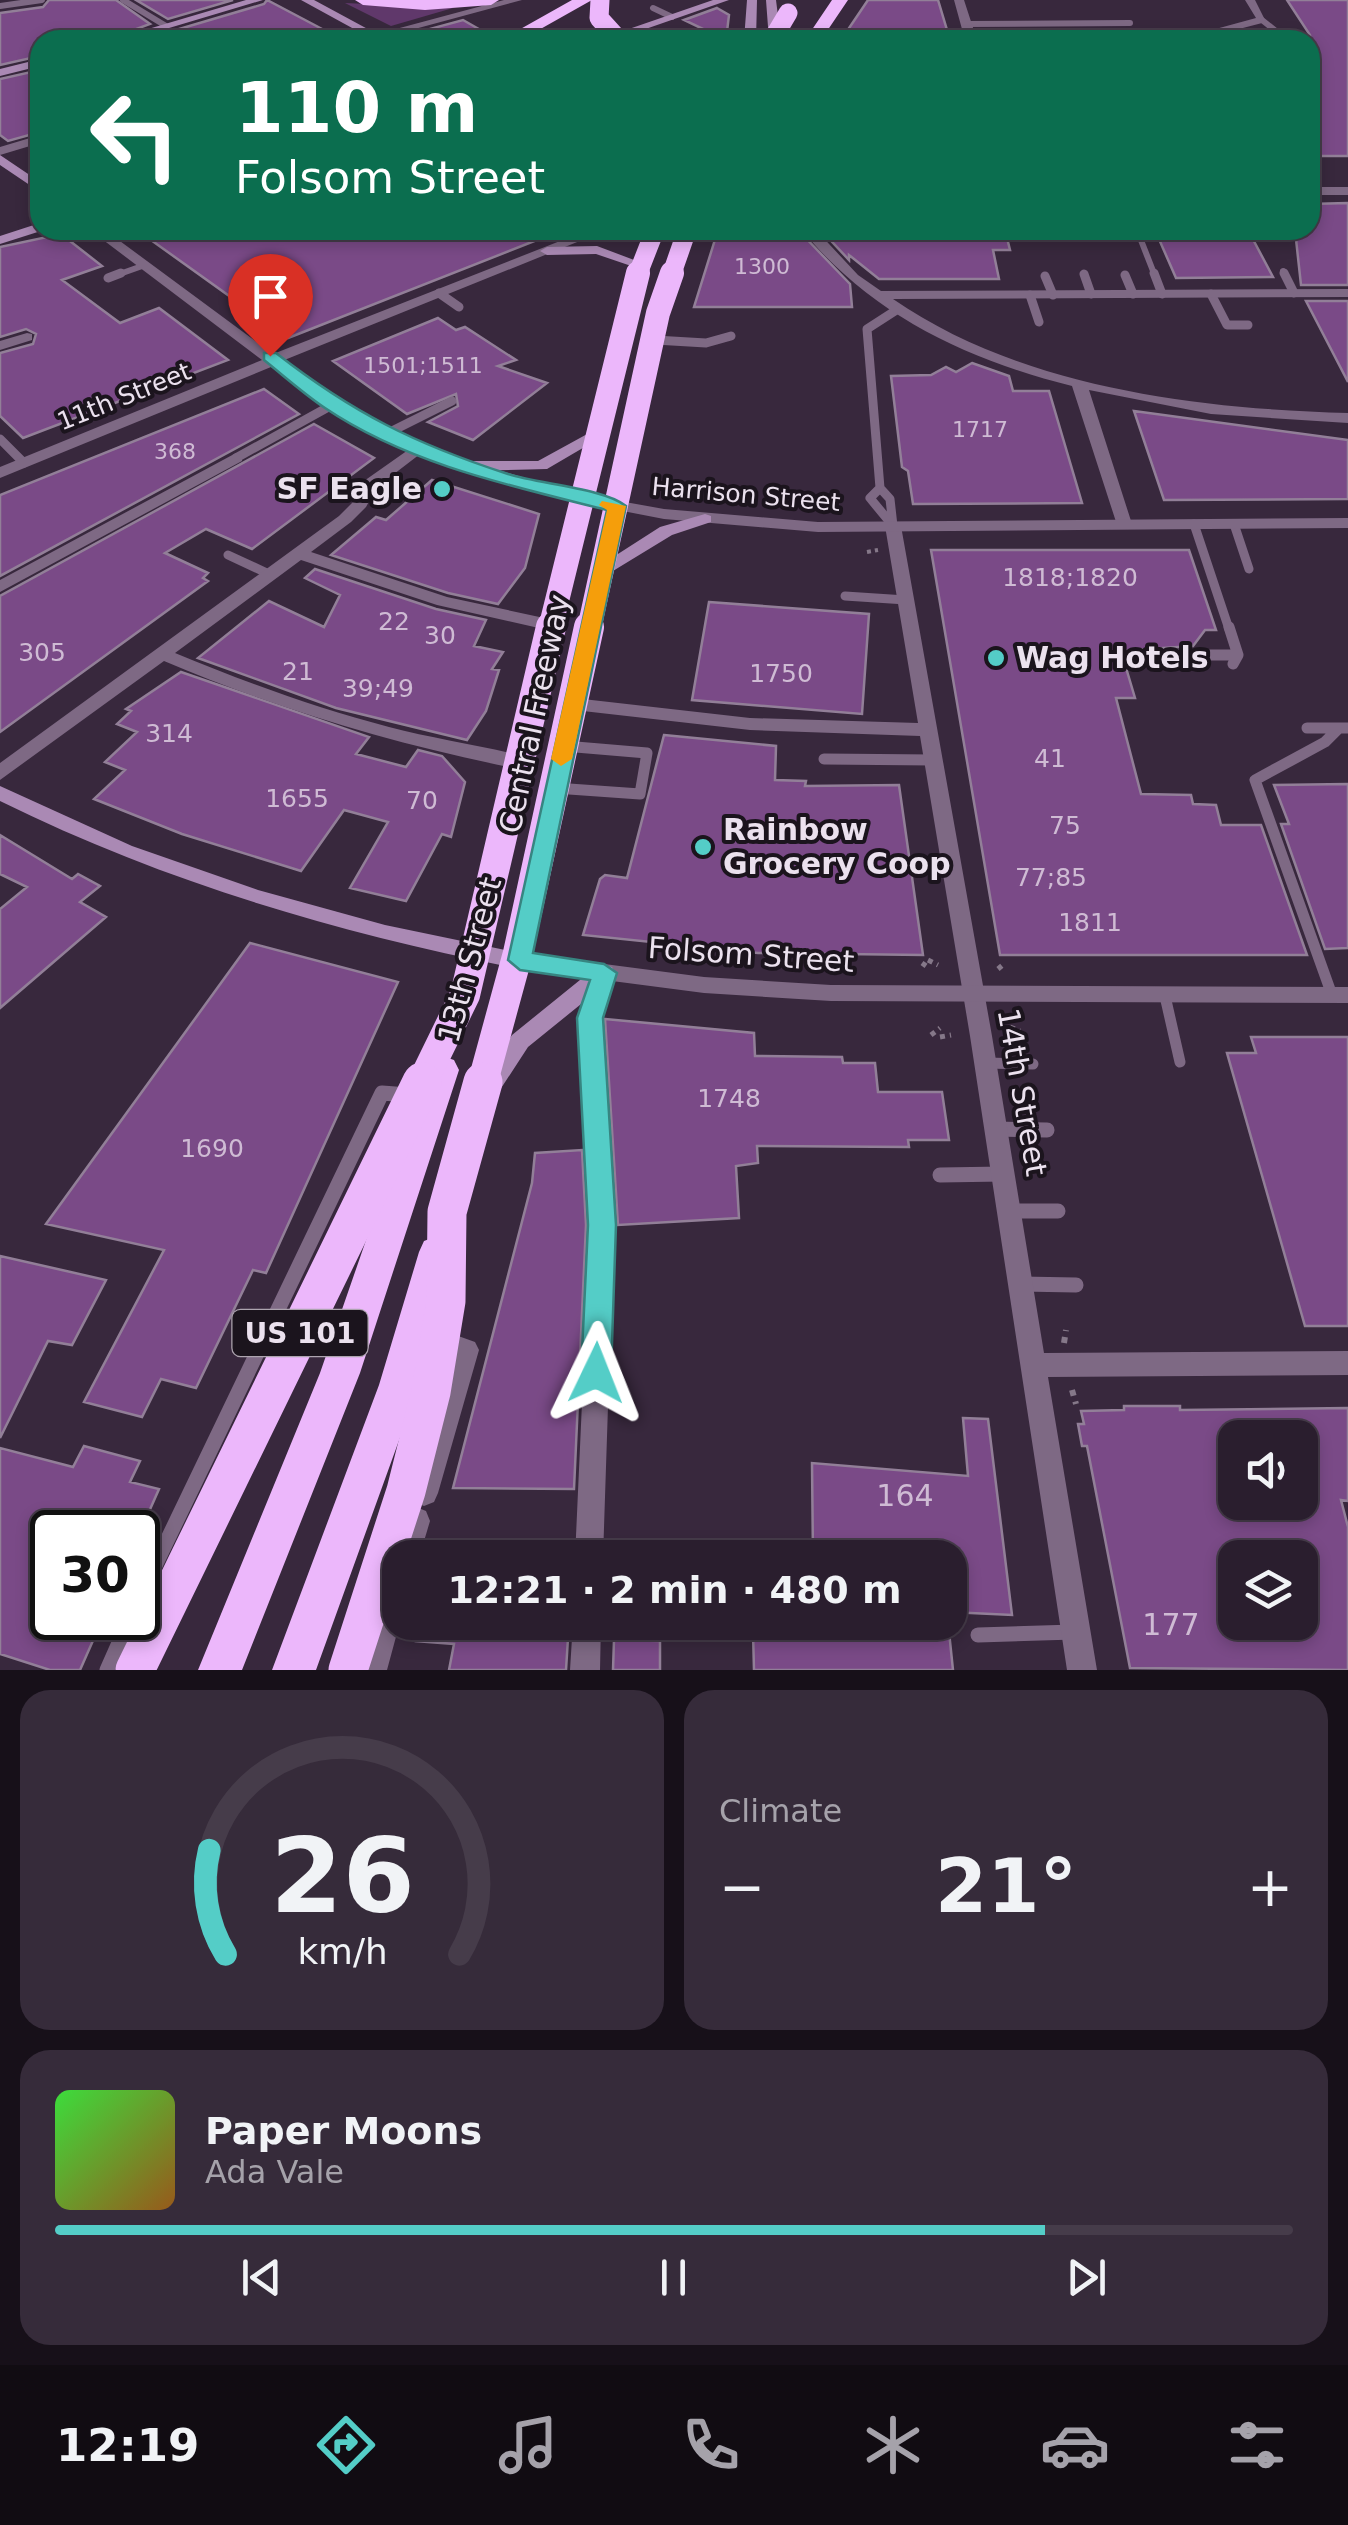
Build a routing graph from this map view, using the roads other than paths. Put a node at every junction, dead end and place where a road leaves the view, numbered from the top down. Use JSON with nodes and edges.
{"nodes":[{"id":1,"x":42,"y":0,"type":"edge"},
{"id":2,"x":122,"y":0,"type":"edge"},
{"id":3,"x":258,"y":0,"type":"edge"},
{"id":4,"x":306,"y":0,"type":"edge"},
{"id":5,"x":363,"y":0,"type":"edge"},
{"id":6,"x":491,"y":0,"type":"edge"},
{"id":7,"x":517,"y":0,"type":"edge"},
{"id":8,"x":584,"y":0,"type":"edge"},
{"id":9,"x":600,"y":0,"type":"edge"},
{"id":10,"x":724,"y":0,"type":"edge"},
{"id":11,"x":752,"y":0,"type":"edge"},
{"id":12,"x":771,"y":0,"type":"edge"},
{"id":13,"x":794,"y":0,"type":"edge"},
{"id":14,"x":816,"y":0,"type":"edge"},
{"id":15,"x":840,"y":0,"type":"edge"},
{"id":16,"x":959,"y":0,"type":"edge"},
{"id":17,"x":1250,"y":0,"type":"edge"},
{"id":18,"x":0,"y":6,"type":"edge"},
{"id":19,"x":653,"y":8,"type":"dead end"},
{"id":20,"x":672,"y":17,"type":"junction"},
{"id":21,"x":1262,"y":20,"type":"junction"},
{"id":22,"x":966,"y":24,"type":"junction"},
{"id":23,"x":166,"y":26,"type":"junction"},
{"id":24,"x":1131,"y":28,"type":"joint"},
{"id":25,"x":152,"y":30,"type":"edge"},
{"id":26,"x":363,"y":30,"type":"edge"},
{"id":27,"x":407,"y":30,"type":"edge"},
{"id":28,"x":528,"y":30,"type":"edge"},
{"id":29,"x":609,"y":30,"type":"edge"},
{"id":30,"x":634,"y":30,"type":"edge"},
{"id":31,"x":750,"y":30,"type":"edge"},
{"id":32,"x":773,"y":30,"type":"edge"},
{"id":33,"x":779,"y":30,"type":"edge"},
{"id":34,"x":800,"y":30,"type":"edge"},
{"id":35,"x":819,"y":30,"type":"edge"},
{"id":36,"x":968,"y":30,"type":"edge"},
{"id":37,"x":1163,"y":30,"type":"edge"},
{"id":38,"x":1224,"y":30,"type":"edge"},
{"id":39,"x":1274,"y":30,"type":"edge"},
{"id":40,"x":30,"y":65,"type":"edge"},
{"id":41,"x":0,"y":73,"type":"edge"},
{"id":42,"x":30,"y":142,"type":"edge"},
{"id":43,"x":0,"y":151,"type":"edge"},
{"id":44,"x":0,"y":158,"type":"edge"},
{"id":45,"x":30,"y":180,"type":"edge"},
{"id":46,"x":1320,"y":191,"type":"edge"},
{"id":47,"x":1348,"y":191,"type":"edge"},
{"id":48,"x":30,"y":230,"type":"edge"},
{"id":49,"x":0,"y":240,"type":"edge"},
{"id":50,"x":110,"y":240,"type":"edge"},
{"id":51,"x":573,"y":240,"type":"edge"},
{"id":52,"x":653,"y":240,"type":"edge"},
{"id":53,"x":653,"y":240,"type":"edge"},
{"id":54,"x":685,"y":240,"type":"edge"},
{"id":55,"x":685,"y":240,"type":"edge"},
{"id":56,"x":817,"y":240,"type":"edge"},
{"id":57,"x":1141,"y":240,"type":"edge"},
{"id":58,"x":547,"y":251,"type":"junction"},
{"id":59,"x":144,"y":266,"type":"junction"},
{"id":60,"x":643,"y":266,"type":"junction"},
{"id":61,"x":1283,"y":270,"type":"dead end"},
{"id":62,"x":1084,"y":274,"type":"dead end"},
{"id":63,"x":1125,"y":275,"type":"dead end"},
{"id":64,"x":1045,"y":276,"type":"dead end"},
{"id":65,"x":108,"y":278,"type":"dead end"},
{"id":66,"x":440,"y":292,"type":"junction"},
{"id":67,"x":1091,"y":294,"type":"junction"},
{"id":68,"x":1133,"y":294,"type":"junction"},
{"id":69,"x":1162,"y":294,"type":"junction"},
{"id":70,"x":1211,"y":294,"type":"junction"},
{"id":71,"x":1294,"y":294,"type":"junction"},
{"id":72,"x":1348,"y":294,"type":"edge"},
{"id":73,"x":877,"y":295,"type":"junction"},
{"id":74,"x":1030,"y":295,"type":"junction"},
{"id":75,"x":1053,"y":295,"type":"junction"},
{"id":76,"x":460,"y":306,"type":"dead end"},
{"id":77,"x":898,"y":309,"type":"junction"},
{"id":78,"x":1039,"y":322,"type":"dead end"},
{"id":79,"x":1248,"y":326,"type":"dead end"},
{"id":80,"x":27,"y":336,"type":"dead end"},
{"id":81,"x":730,"y":336,"type":"dead end"},
{"id":82,"x":655,"y":340,"type":"junction"},
{"id":83,"x":0,"y":346,"type":"edge"},
{"id":84,"x":275,"y":360,"type":"junction"},
{"id":85,"x":1079,"y":382,"type":"junction"},
{"id":86,"x":452,"y":401,"type":"dead end"},
{"id":87,"x":332,"y":405,"type":"junction"},
{"id":88,"x":1348,"y":418,"type":"edge"},
{"id":89,"x":600,"y":432,"type":"junction"},
{"id":90,"x":386,"y":434,"type":"junction"},
{"id":91,"x":0,"y":439,"type":"edge"},
{"id":92,"x":418,"y":448,"type":"junction"},
{"id":93,"x":236,"y":458,"type":"joint"},
{"id":94,"x":24,"y":463,"type":"junction"},
{"id":95,"x":464,"y":466,"type":"junction"},
{"id":96,"x":0,"y":473,"type":"edge"},
{"id":97,"x":880,"y":488,"type":"junction"},
{"id":98,"x":583,"y":500,"type":"junction"},
{"id":99,"x":617,"y":506,"type":"junction"},
{"id":100,"x":706,"y":519,"type":"junction"},
{"id":101,"x":1348,"y":523,"type":"edge"},
{"id":102,"x":1124,"y":524,"type":"junction"},
{"id":103,"x":1194,"y":524,"type":"junction"},
{"id":104,"x":1234,"y":524,"type":"junction"},
{"id":105,"x":893,"y":526,"type":"junction"},
{"id":106,"x":298,"y":552,"type":"junction"},
{"id":107,"x":228,"y":555,"type":"dead end"},
{"id":108,"x":602,"y":570,"type":"junction"},
{"id":109,"x":1249,"y":570,"type":"dead end"},
{"id":110,"x":268,"y":574,"type":"junction"},
{"id":111,"x":0,"y":587,"type":"edge"},
{"id":112,"x":845,"y":596,"type":"dead end"},
{"id":113,"x":906,"y":600,"type":"junction"},
{"id":114,"x":552,"y":625,"type":"junction"},
{"id":115,"x":160,"y":653,"type":"junction"},
{"id":116,"x":1178,"y":655,"type":"dead end"},
{"id":117,"x":574,"y":704,"type":"junction"},
{"id":118,"x":1307,"y":728,"type":"dead end"},
{"id":119,"x":1344,"y":728,"type":"edge"},
{"id":120,"x":928,"y":730,"type":"junction"},
{"id":121,"x":564,"y":746,"type":"junction"},
{"id":122,"x":824,"y":759,"type":"dead end"},
{"id":123,"x":933,"y":760,"type":"junction"},
{"id":124,"x":519,"y":762,"type":"junction"},
{"id":125,"x":0,"y":774,"type":"edge"},
{"id":126,"x":555,"y":788,"type":"junction"},
{"id":127,"x":0,"y":793,"type":"edge"},
{"id":128,"x":474,"y":952,"type":"junction"},
{"id":129,"x":520,"y":960,"type":"junction"},
{"id":130,"x":604,"y":973,"type":"junction"},
{"id":131,"x":464,"y":995,"type":"junction"},
{"id":132,"x":1340,"y":995,"type":"edge"},
{"id":133,"x":973,"y":996,"type":"junction"},
{"id":134,"x":1165,"y":996,"type":"junction"},
{"id":135,"x":1180,"y":1062,"type":"dead end"},
{"id":136,"x":985,"y":1063,"type":"junction"},
{"id":137,"x":1032,"y":1064,"type":"dead end"},
{"id":138,"x":432,"y":1097,"type":"junction"},
{"id":139,"x":482,"y":1098,"type":"junction"},
{"id":140,"x":996,"y":1130,"type":"junction"},
{"id":141,"x":1047,"y":1130,"type":"dead end"},
{"id":142,"x":1003,"y":1174,"type":"junction"},
{"id":143,"x":940,"y":1175,"type":"dead end"},
{"id":144,"x":1009,"y":1210,"type":"junction"},
{"id":145,"x":1058,"y":1211,"type":"dead end"},
{"id":146,"x":447,"y":1212,"type":"junction"},
{"id":147,"x":1021,"y":1284,"type":"junction"},
{"id":148,"x":1076,"y":1285,"type":"dead end"},
{"id":149,"x":417,"y":1335,"type":"junction"},
{"id":150,"x":1348,"y":1363,"type":"edge"},
{"id":151,"x":1034,"y":1365,"type":"junction"},
{"id":152,"x":410,"y":1540,"type":"edge"},
{"id":153,"x":590,"y":1540,"type":"edge"},
{"id":154,"x":160,"y":1556,"type":"edge"},
{"id":155,"x":1076,"y":1632,"type":"junction"},
{"id":156,"x":978,"y":1634,"type":"dead end"},
{"id":157,"x":382,"y":1636,"type":"edge"},
{"id":158,"x":120,"y":1640,"type":"edge"},
{"id":159,"x":586,"y":1640,"type":"edge"},
{"id":160,"x":107,"y":1670,"type":"edge"},
{"id":161,"x":134,"y":1670,"type":"edge"},
{"id":162,"x":217,"y":1670,"type":"edge"},
{"id":163,"x":295,"y":1670,"type":"edge"},
{"id":164,"x":348,"y":1670,"type":"edge"},
{"id":165,"x":372,"y":1670,"type":"edge"},
{"id":166,"x":585,"y":1670,"type":"edge"},
{"id":167,"x":1082,"y":1670,"type":"edge"}],
"edges":[{"from":1,"to":18,"type":"lane"},
{"from":2,"to":23,"type":"lane"},
{"from":3,"to":23,"type":"main road"},
{"from":4,"to":26,"type":"main road"},
{"from":5,"to":6,"type":"highway"},
{"from":7,"to":27,"type":"street"},
{"from":8,"to":28,"type":"highway"},
{"from":9,"to":29,"type":"highway","bridge":true},
{"from":10,"to":20,"type":"main road"},
{"from":11,"to":31,"type":"main road"},
{"from":12,"to":32,"type":"main road"},
{"from":13,"to":33,"type":"highway","bridge":true},
{"from":14,"to":34,"type":"highway"},
{"from":15,"to":35,"type":"highway"},
{"from":16,"to":22,"type":"street"},
{"from":17,"to":21,"type":"street"},
{"from":19,"to":20,"type":"lane"},
{"from":20,"to":30,"type":"main road"},
{"from":21,"to":38,"type":"street"},
{"from":21,"to":39,"type":"lane"},
{"from":22,"to":24,"type":"lane"},
{"from":22,"to":36,"type":"street"},
{"from":23,"to":25,"type":"main road"},
{"from":24,"to":37,"type":"street"},
{"from":40,"to":41,"type":"main road"},
{"from":42,"to":43,"type":"street"},
{"from":44,"to":45,"type":"main road"},
{"from":46,"to":47,"type":"street"},
{"from":48,"to":49,"type":"main road"},
{"from":50,"to":59,"type":"street","name":"Harrison Street"},
{"from":51,"to":58,"type":"street","name":"11th Street"},
{"from":52,"to":60,"type":"main road","name":"13th Street"},
{"from":53,"to":131,"type":"highway","name":"Central Freeway","number":"US 101","bridge":true},
{"from":54,"to":82,"type":"main road","name":"13th Street"},
{"from":55,"to":146,"type":"highway","name":"Central Freeway","bridge":true},
{"from":56,"to":73,"type":"street"},
{"from":57,"to":69,"type":"lane"},
{"from":58,"to":60,"type":"main road"},
{"from":58,"to":66,"type":"street","name":"11th Street"},
{"from":59,"to":65,"type":"lane"},
{"from":59,"to":84,"type":"street","name":"Harrison Street"},
{"from":60,"to":89,"type":"main road","name":"13th Street"},
{"from":61,"to":71,"type":"lane"},
{"from":62,"to":67,"type":"lane"},
{"from":63,"to":68,"type":"lane"},
{"from":64,"to":75,"type":"lane"},
{"from":66,"to":76,"type":"lane"},
{"from":66,"to":84,"type":"street","name":"11th Street"},
{"from":67,"to":68,"type":"street"},
{"from":67,"to":75,"type":"street"},
{"from":68,"to":69,"type":"street"},
{"from":69,"to":70,"type":"street"},
{"from":70,"to":71,"type":"street"},
{"from":70,"to":79,"type":"lane"},
{"from":71,"to":72,"type":"street"},
{"from":73,"to":74,"type":"street"},
{"from":73,"to":77,"type":"street"},
{"from":74,"to":75,"type":"street"},
{"from":74,"to":78,"type":"lane"},
{"from":77,"to":85,"type":"street"},
{"from":77,"to":97,"type":"lane"},
{"from":80,"to":83,"type":"street"},
{"from":81,"to":82,"type":"lane"},
{"from":82,"to":99,"type":"main road","name":"13th Street"},
{"from":84,"to":87,"type":"street","name":"Harrison Street"},
{"from":84,"to":94,"type":"street","name":"11th Street"},
{"from":85,"to":88,"type":"street"},
{"from":85,"to":102,"type":"street"},
{"from":86,"to":90,"type":"lane"},
{"from":87,"to":90,"type":"street","name":"Harrison Street"},
{"from":87,"to":93,"type":"lane"},
{"from":89,"to":95,"type":"main road"},
{"from":89,"to":98,"type":"main road","name":"13th Street"},
{"from":90,"to":92,"type":"street","name":"Harrison Street"},
{"from":91,"to":94,"type":"lane"},
{"from":92,"to":95,"type":"street","name":"Harrison Street"},
{"from":92,"to":106,"type":"street"},
{"from":93,"to":111,"type":"street"},
{"from":94,"to":96,"type":"street","name":"11th Street"},
{"from":95,"to":98,"type":"street","name":"Harrison Street"},
{"from":97,"to":105,"type":"lane"},
{"from":97,"to":105,"type":"lane"},
{"from":98,"to":99,"type":"street","name":"Harrison Street"},
{"from":98,"to":114,"type":"main road","name":"13th Street"},
{"from":99,"to":100,"type":"street","name":"Harrison Street"},
{"from":99,"to":108,"type":"main road","name":"13th Street"},
{"from":100,"to":105,"type":"street","name":"Harrison Street"},
{"from":100,"to":108,"type":"main road"},
{"from":101,"to":104,"type":"street","name":"Harrison Street"},
{"from":102,"to":103,"type":"street","name":"Harrison Street"},
{"from":102,"to":105,"type":"street","name":"Harrison Street"},
{"from":103,"to":104,"type":"street","name":"Harrison Street"},
{"from":103,"to":116,"type":"lane"},
{"from":104,"to":109,"type":"lane"},
{"from":105,"to":113,"type":"street","name":"14th Street"},
{"from":106,"to":110,"type":"street"},
{"from":106,"to":114,"type":"street"},
{"from":107,"to":110,"type":"lane"},
{"from":108,"to":117,"type":"main road","name":"13th Street"},
{"from":110,"to":115,"type":"street"},
{"from":112,"to":113,"type":"lane"},
{"from":113,"to":120,"type":"street","name":"14th Street"},
{"from":114,"to":124,"type":"main road","name":"13th Street"},
{"from":115,"to":124,"type":"street"},
{"from":115,"to":125,"type":"street"},
{"from":117,"to":120,"type":"street"},
{"from":117,"to":121,"type":"main road","name":"13th Street"},
{"from":118,"to":119,"type":"lane"},
{"from":119,"to":132,"type":"lane"},
{"from":120,"to":123,"type":"street","name":"14th Street"},
{"from":121,"to":126,"type":"main road","name":"13th Street"},
{"from":121,"to":126,"type":"lane"},
{"from":122,"to":123,"type":"lane"},
{"from":123,"to":133,"type":"street","name":"14th Street"},
{"from":124,"to":128,"type":"main road","name":"13th Street"},
{"from":126,"to":129,"type":"main road","name":"13th Street"},
{"from":127,"to":128,"type":"main road","name":"Folsom Street"},
{"from":128,"to":129,"type":"main road","name":"Folsom Street"},
{"from":128,"to":138,"type":"main road","name":"13th Street"},
{"from":129,"to":130,"type":"street","name":"Folsom Street"},
{"from":129,"to":139,"type":"main road","name":"13th Street"},
{"from":130,"to":133,"type":"street","name":"Folsom Street"},
{"from":130,"to":139,"type":"main road"},
{"from":130,"to":153,"type":"street"},
{"from":131,"to":161,"type":"highway","number":"US 101","bridge":true},
{"from":131,"to":162,"type":"highway","bridge":true},
{"from":132,"to":134,"type":"street","name":"Folsom Street"},
{"from":133,"to":134,"type":"street","name":"Folsom Street"},
{"from":133,"to":136,"type":"street","name":"14th Street"},
{"from":134,"to":135,"type":"lane"},
{"from":136,"to":137,"type":"lane"},
{"from":136,"to":140,"type":"street","name":"14th Street"},
{"from":138,"to":154,"type":"lane"},
{"from":138,"to":162,"type":"main road","name":"13th Street"},
{"from":139,"to":149,"type":"main road","name":"13th Street"},
{"from":140,"to":141,"type":"lane"},
{"from":140,"to":142,"type":"street","name":"14th Street"},
{"from":142,"to":143,"type":"lane"},
{"from":142,"to":144,"type":"street","name":"14th Street"},
{"from":144,"to":145,"type":"lane"},
{"from":144,"to":147,"type":"street","name":"14th Street"},
{"from":146,"to":163,"type":"highway","bridge":true},
{"from":146,"to":164,"type":"highway","bridge":true},
{"from":147,"to":148,"type":"lane"},
{"from":147,"to":151,"type":"street","name":"14th Street"},
{"from":149,"to":152,"type":"street"},
{"from":149,"to":163,"type":"main road","name":"13th Street"},
{"from":150,"to":151,"type":"street"},
{"from":151,"to":155,"type":"street","name":"14th Street"},
{"from":155,"to":156,"type":"lane"},
{"from":155,"to":167,"type":"street","name":"14th Street"},
{"from":157,"to":165,"type":"street"},
{"from":158,"to":160,"type":"lane"},
{"from":159,"to":166,"type":"street"}]}
